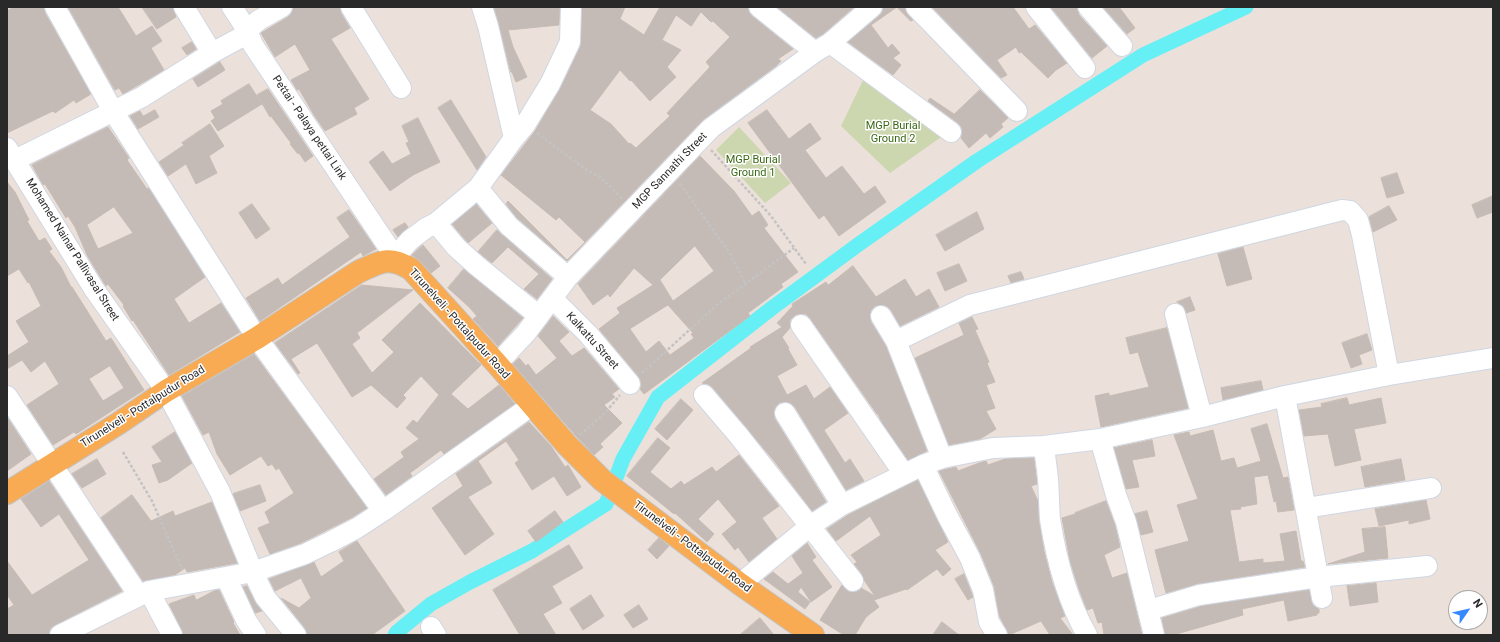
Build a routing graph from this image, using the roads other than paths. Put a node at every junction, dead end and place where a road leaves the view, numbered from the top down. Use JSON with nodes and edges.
{"nodes":[{"id":1,"x":55,"y":7,"type":"edge"},
{"id":2,"x":184,"y":7,"type":"edge"},
{"id":3,"x":232,"y":7,"type":"edge"},
{"id":4,"x":281,"y":7,"type":"edge"},
{"id":5,"x":351,"y":7,"type":"edge"},
{"id":6,"x":482,"y":7,"type":"edge"},
{"id":7,"x":571,"y":7,"type":"edge"},
{"id":8,"x":759,"y":7,"type":"edge"},
{"id":9,"x":872,"y":7,"type":"edge"},
{"id":10,"x":916,"y":7,"type":"edge"},
{"id":11,"x":1036,"y":7,"type":"edge"},
{"id":12,"x":1088,"y":7,"type":"edge"},
{"id":13,"x":247,"y":32,"type":"junction"},
{"id":14,"x":1122,"y":46,"type":"dead end"},
{"id":15,"x":823,"y":47,"type":"junction"},
{"id":16,"x":212,"y":53,"type":"junction"},
{"id":17,"x":1085,"y":68,"type":"dead end"},
{"id":18,"x":401,"y":88,"type":"dead end"},
{"id":19,"x":113,"y":111,"type":"junction"},
{"id":20,"x":1017,"y":111,"type":"dead end"},
{"id":21,"x":520,"y":131,"type":"junction"},
{"id":22,"x":951,"y":132,"type":"dead end"},
{"id":23,"x":11,"y":154,"type":"edge"},
{"id":24,"x":478,"y":188,"type":"junction"},
{"id":25,"x":436,"y":223,"type":"junction"},
{"id":26,"x":396,"y":261,"type":"junction"},
{"id":27,"x":568,"y":276,"type":"junction"},
{"id":28,"x":553,"y":299,"type":"junction"},
{"id":29,"x":1175,"y":314,"type":"dead end"},
{"id":30,"x":539,"y":316,"type":"junction"},
{"id":31,"x":881,"y":316,"type":"dead end"},
{"id":32,"x":801,"y":325,"type":"dead end"},
{"id":33,"x":257,"y":338,"type":"junction"},
{"id":34,"x":896,"y":341,"type":"junction"},
{"id":35,"x":1493,"y":358,"type":"edge"},
{"id":36,"x":497,"y":364,"type":"junction"},
{"id":37,"x":1388,"y":375,"type":"junction"},
{"id":38,"x":630,"y":384,"type":"road end"},
{"id":39,"x":166,"y":391,"type":"junction"},
{"id":40,"x":704,"y":395,"type":"dead end"},
{"id":41,"x":7,"y":396,"type":"edge"},
{"id":42,"x":1285,"y":396,"type":"junction"},
{"id":43,"x":532,"y":406,"type":"junction"},
{"id":44,"x":784,"y":413,"type":"dead end"},
{"id":45,"x":1202,"y":417,"type":"junction"},
{"id":46,"x":1100,"y":439,"type":"junction"},
{"id":47,"x":1044,"y":446,"type":"junction"},
{"id":48,"x":942,"y":458,"type":"junction"},
{"id":49,"x":52,"y":464,"type":"junction"},
{"id":50,"x":923,"y":465,"type":"junction"},
{"id":51,"x":904,"y":474,"type":"junction"},
{"id":52,"x":1431,"y":488,"type":"dead end"},
{"id":53,"x":7,"y":493,"type":"edge"},
{"id":54,"x":842,"y":505,"type":"junction"},
{"id":55,"x":1306,"y":508,"type":"junction"},
{"id":56,"x":383,"y":511,"type":"junction"},
{"id":57,"x":810,"y":526,"type":"junction"},
{"id":58,"x":1427,"y":566,"type":"dead end"},
{"id":59,"x":253,"y":572,"type":"junction"},
{"id":60,"x":226,"y":577,"type":"junction"},
{"id":61,"x":1318,"y":577,"type":"junction"},
{"id":62,"x":854,"y":581,"type":"dead end"},
{"id":63,"x":740,"y":584,"type":"junction"},
{"id":64,"x":144,"y":593,"type":"junction"},
{"id":65,"x":1322,"y":598,"type":"dead end"},
{"id":66,"x":1148,"y":610,"type":"junction"},
{"id":67,"x":801,"y":632,"type":"edge"},
{"id":68,"x":60,"y":635,"type":"edge"},
{"id":69,"x":172,"y":635,"type":"edge"},
{"id":70,"x":256,"y":635,"type":"edge"},
{"id":71,"x":296,"y":635,"type":"edge"},
{"id":72,"x":997,"y":635,"type":"edge"},
{"id":73,"x":1087,"y":635,"type":"edge"},
{"id":74,"x":1154,"y":635,"type":"edge"}],
"edges":[{"from":1,"to":19,"type":"street"},
{"from":2,"to":16,"type":"street"},
{"from":3,"to":13,"type":"street","name":"Pettai - Palaya pettai Link"},
{"from":4,"to":13,"type":"street"},
{"from":5,"to":18,"type":"street"},
{"from":6,"to":21,"type":"street"},
{"from":7,"to":21,"type":"street"},
{"from":8,"to":15,"type":"street"},
{"from":9,"to":15,"type":"street","name":"MGP Sannathi Street"},
{"from":10,"to":20,"type":"street"},
{"from":11,"to":17,"type":"street"},
{"from":12,"to":14,"type":"street"},
{"from":13,"to":16,"type":"street"},
{"from":13,"to":26,"type":"street","name":"Pettai - Palaya pettai Link"},
{"from":15,"to":22,"type":"street"},
{"from":15,"to":27,"type":"street","name":"MGP Sannathi Street"},
{"from":16,"to":19,"type":"street"},
{"from":19,"to":23,"type":"street"},
{"from":19,"to":33,"type":"street"},
{"from":21,"to":24,"type":"street"},
{"from":23,"to":39,"type":"street","name":"Mohamed Nainar Pallivasal Street"},
{"from":24,"to":25,"type":"street"},
{"from":24,"to":27,"type":"street"},
{"from":25,"to":26,"type":"street"},
{"from":25,"to":30,"type":"street"},
{"from":26,"to":33,"type":"main road","name":"Tirunelveli - Pottalpudur Road"},
{"from":26,"to":36,"type":"main road","name":"Tirunelveli - Pottalpudur Road"},
{"from":27,"to":28,"type":"street","name":"MGP Sannathi Street"},
{"from":28,"to":30,"type":"street","name":"MGP Sannathi Street"},
{"from":28,"to":38,"type":"street","name":"Kalkattu Street"},
{"from":29,"to":45,"type":"street"},
{"from":30,"to":36,"type":"street","name":"MGP Sannathi Street"},
{"from":31,"to":34,"type":"street"},
{"from":32,"to":51,"type":"street"},
{"from":33,"to":39,"type":"main road","name":"Tirunelveli - Pottalpudur Road"},
{"from":33,"to":56,"type":"street"},
{"from":34,"to":37,"type":"street"},
{"from":34,"to":48,"type":"street"},
{"from":35,"to":37,"type":"street"},
{"from":36,"to":43,"type":"main road","name":"Tirunelveli - Pottalpudur Road"},
{"from":37,"to":42,"type":"street"},
{"from":39,"to":49,"type":"main road","name":"Tirunelveli - Pottalpudur Road"},
{"from":39,"to":59,"type":"street","name":"Mohamed Nainar Pallivasal Street"},
{"from":40,"to":57,"type":"street"},
{"from":41,"to":49,"type":"street"},
{"from":42,"to":45,"type":"street"},
{"from":42,"to":55,"type":"street"},
{"from":43,"to":56,"type":"street"},
{"from":43,"to":63,"type":"main road","name":"Tirunelveli - Pottalpudur Road"},
{"from":44,"to":54,"type":"street"},
{"from":45,"to":46,"type":"street"},
{"from":46,"to":47,"type":"street"},
{"from":46,"to":66,"type":"street"},
{"from":47,"to":48,"type":"street"},
{"from":47,"to":73,"type":"street"},
{"from":48,"to":50,"type":"street"},
{"from":49,"to":53,"type":"main road","name":"Tirunelveli - Pottalpudur Road"},
{"from":49,"to":64,"type":"street"},
{"from":50,"to":51,"type":"street"},
{"from":50,"to":72,"type":"street"},
{"from":51,"to":54,"type":"street"},
{"from":52,"to":55,"type":"street"},
{"from":54,"to":57,"type":"street"},
{"from":55,"to":61,"type":"street"},
{"from":56,"to":59,"type":"street"},
{"from":57,"to":62,"type":"street"},
{"from":57,"to":63,"type":"street"},
{"from":58,"to":61,"type":"street"},
{"from":59,"to":60,"type":"street"},
{"from":59,"to":71,"type":"street","name":"Mohamed Nainar Pallivasal Street"},
{"from":60,"to":64,"type":"street"},
{"from":60,"to":70,"type":"street"},
{"from":61,"to":65,"type":"street"},
{"from":61,"to":66,"type":"street"},
{"from":63,"to":67,"type":"main road","name":"Tirunelveli - Pottalpudur Road"},
{"from":64,"to":68,"type":"street"},
{"from":64,"to":69,"type":"street"},
{"from":66,"to":74,"type":"street"}]}
